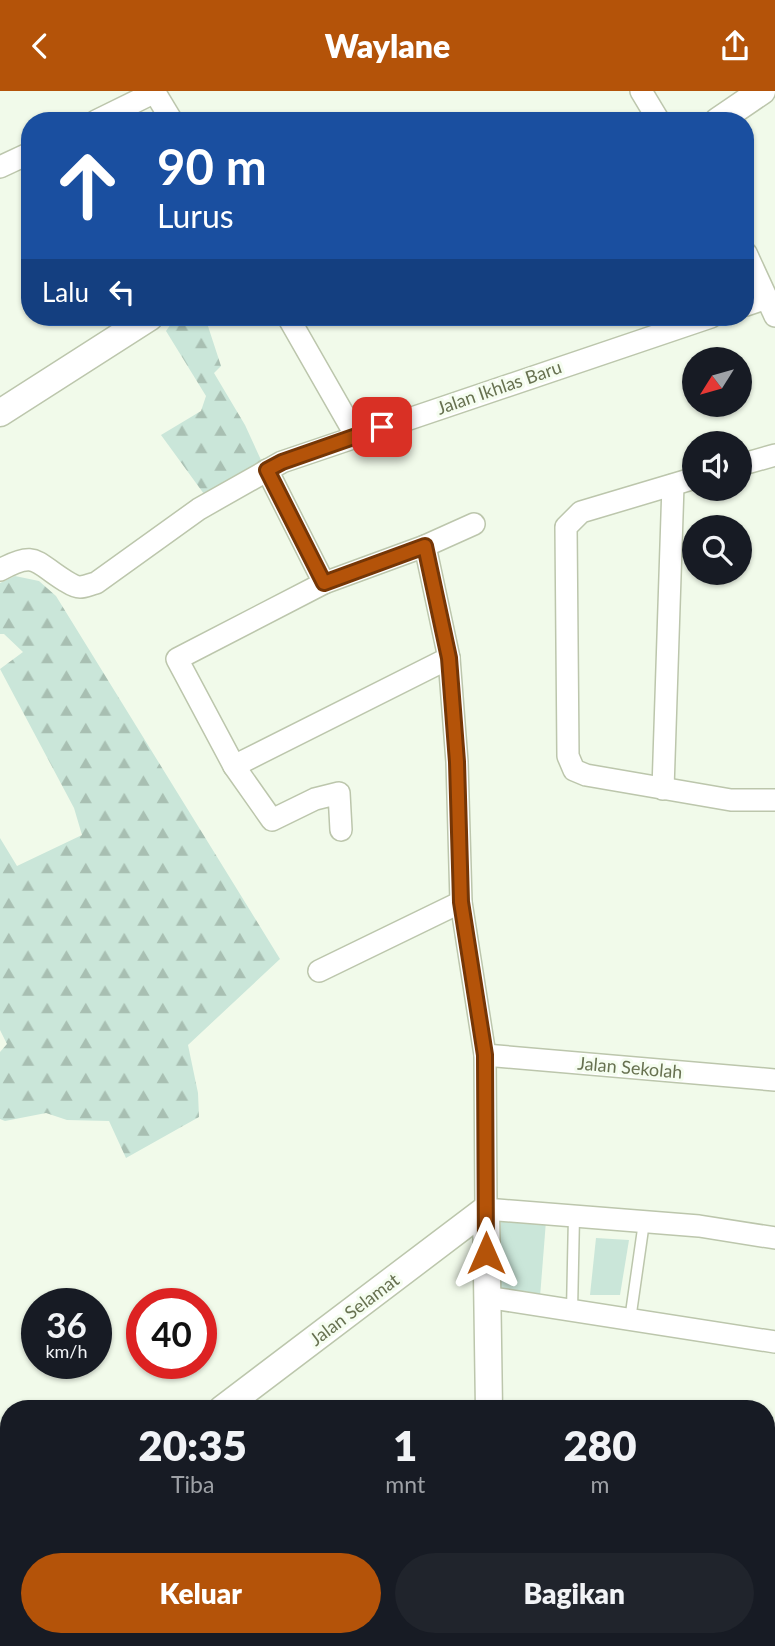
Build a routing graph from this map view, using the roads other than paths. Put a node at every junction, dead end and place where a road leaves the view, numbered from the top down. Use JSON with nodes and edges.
{"nodes":[{"id":1,"x":154,"y":91,"type":"edge"},
{"id":2,"x":641,"y":91,"type":"edge"},
{"id":3,"x":762,"y":91,"type":"edge"},
{"id":4,"x":113,"y":112,"type":"edge"},
{"id":5,"x":167,"y":112,"type":"edge"},
{"id":6,"x":654,"y":112,"type":"edge"},
{"id":7,"x":731,"y":112,"type":"edge"},
{"id":8,"x":21,"y":157,"type":"edge"},
{"id":9,"x":0,"y":167,"type":"edge"},
{"id":10,"x":754,"y":270,"type":"edge"},
{"id":11,"x":771,"y":307,"type":"edge"},
{"id":12,"x":136,"y":326,"type":"edge"},
{"id":13,"x":293,"y":326,"type":"edge"},
{"id":14,"x":683,"y":326,"type":"edge"},
{"id":15,"x":0,"y":413,"type":"edge"},
{"id":16,"x":356,"y":436,"type":"junction"},
{"id":17,"x":775,"y":455,"type":"edge"},
{"id":18,"x":752,"y":462,"type":"edge"},
{"id":19,"x":267,"y":470,"type":"junction"},
{"id":20,"x":682,"y":482,"type":"edge"},
{"id":21,"x":673,"y":485,"type":"junction"},
{"id":22,"x":474,"y":524,"type":"dead end"},
{"id":23,"x":425,"y":546,"type":"junction"},
{"id":24,"x":0,"y":569,"type":"edge"},
{"id":25,"x":324,"y":583,"type":"junction"},
{"id":26,"x":449,"y":658,"type":"junction"},
{"id":27,"x":234,"y":766,"type":"junction"},
{"id":28,"x":663,"y":789,"type":"junction"},
{"id":29,"x":775,"y":800,"type":"edge"},
{"id":30,"x":341,"y":830,"type":"dead end"},
{"id":31,"x":461,"y":902,"type":"junction"},
{"id":32,"x":319,"y":971,"type":"dead end"},
{"id":33,"x":485,"y":1055,"type":"junction"},
{"id":34,"x":775,"y":1080,"type":"edge"},
{"id":35,"x":486,"y":1209,"type":"junction"},
{"id":36,"x":574,"y":1216,"type":"junction"},
{"id":37,"x":645,"y":1222,"type":"junction"},
{"id":38,"x":775,"y":1238,"type":"edge"},
{"id":39,"x":486,"y":1297,"type":"junction"},
{"id":40,"x":572,"y":1311,"type":"junction"},
{"id":41,"x":629,"y":1320,"type":"junction"},
{"id":42,"x":775,"y":1342,"type":"edge"},
{"id":43,"x":234,"y":1400,"type":"edge"},
{"id":44,"x":489,"y":1400,"type":"edge"}],
"edges":[{"from":1,"to":4,"type":"street"},
{"from":1,"to":5,"type":"street"},
{"from":2,"to":6,"type":"street"},
{"from":3,"to":7,"type":"street"},
{"from":8,"to":9,"type":"street"},
{"from":10,"to":11,"type":"street"},
{"from":12,"to":15,"type":"street"},
{"from":13,"to":16,"type":"street"},
{"from":14,"to":16,"type":"street","name":"Jalan Ikhlas Baru"},
{"from":16,"to":19,"type":"street","name":"Jalan Ikhlas Baru"},
{"from":17,"to":18,"type":"street"},
{"from":19,"to":24,"type":"street","name":"Jalan Ikhlas Baru"},
{"from":19,"to":25,"type":"street"},
{"from":20,"to":21,"type":"street"},
{"from":21,"to":28,"type":"street"},
{"from":21,"to":28,"type":"street"},
{"from":22,"to":23,"type":"street"},
{"from":23,"to":25,"type":"street"},
{"from":23,"to":26,"type":"street"},
{"from":25,"to":27,"type":"street"},
{"from":26,"to":27,"type":"street"},
{"from":26,"to":31,"type":"street"},
{"from":27,"to":30,"type":"street"},
{"from":28,"to":29,"type":"street"},
{"from":31,"to":32,"type":"street"},
{"from":31,"to":33,"type":"street"},
{"from":33,"to":34,"type":"street","name":"Jalan Sekolah"},
{"from":33,"to":35,"type":"street"},
{"from":35,"to":36,"type":"street"},
{"from":35,"to":39,"type":"street"},
{"from":35,"to":43,"type":"street","name":"Jalan Selamat"},
{"from":36,"to":37,"type":"street"},
{"from":36,"to":40,"type":"lane"},
{"from":37,"to":38,"type":"street"},
{"from":37,"to":41,"type":"lane"},
{"from":39,"to":40,"type":"street"},
{"from":39,"to":44,"type":"street"},
{"from":40,"to":41,"type":"street"},
{"from":41,"to":42,"type":"street"}]}
